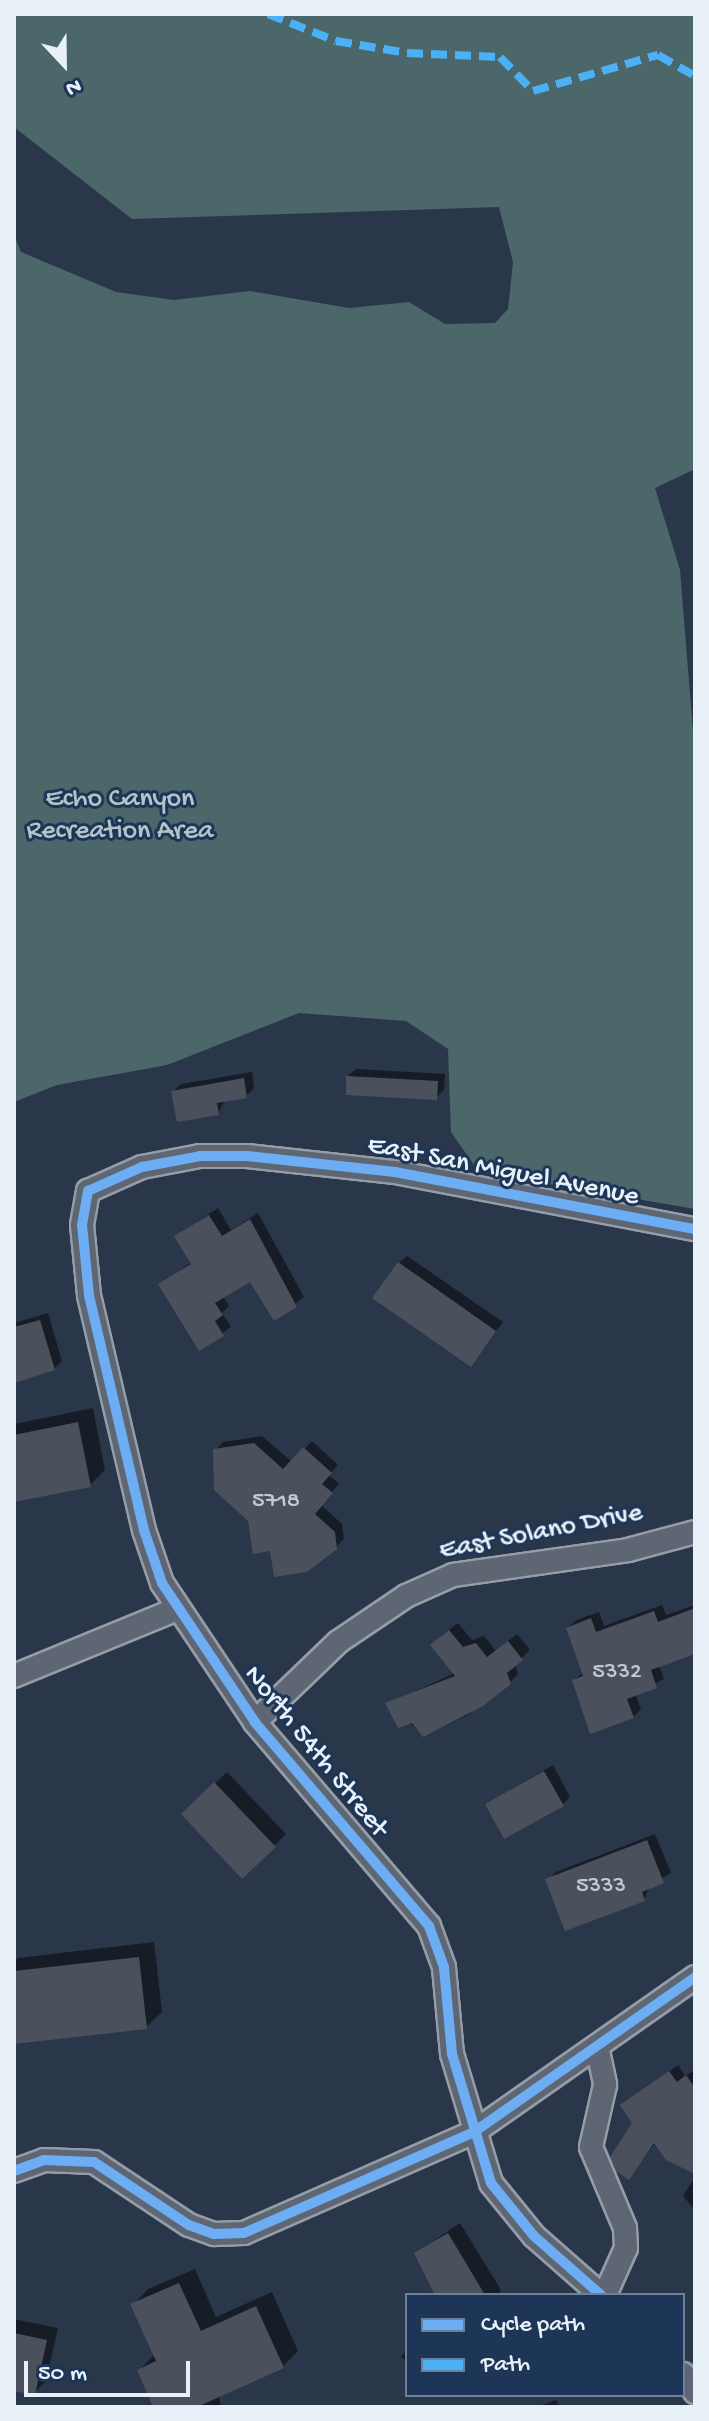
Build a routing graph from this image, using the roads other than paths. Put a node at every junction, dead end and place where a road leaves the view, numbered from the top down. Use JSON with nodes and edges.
{"nodes":[{"id":1,"x":88,"y":1191,"type":"joint"},
{"id":2,"x":686,"y":1229,"type":"edge"},
{"id":3,"x":695,"y":1532,"type":"edge"},
{"id":4,"x":175,"y":1610,"type":"junction"},
{"id":5,"x":14,"y":1676,"type":"edge"},
{"id":6,"x":255,"y":1722,"type":"junction"},
{"id":7,"x":695,"y":1977,"type":"edge"},
{"id":8,"x":597,"y":2046,"type":"junction"},
{"id":9,"x":474,"y":2132,"type":"junction"},
{"id":10,"x":14,"y":2171,"type":"edge"},
{"id":11,"x":601,"y":2293,"type":"edge"},
{"id":12,"x":604,"y":2293,"type":"edge"}],
"edges":[{"from":1,"to":2,"type":"street","name":"East San Miguel Avenue"},
{"from":1,"to":4,"type":"street","name":"North 54th Street"},
{"from":3,"to":6,"type":"street","name":"East Solano Drive"},
{"from":4,"to":5,"type":"street"},
{"from":4,"to":6,"type":"street","name":"North 54th Street"},
{"from":6,"to":9,"type":"street","name":"North 54th Street"},
{"from":7,"to":8,"type":"street"},
{"from":8,"to":9,"type":"street"},
{"from":8,"to":12,"type":"street"},
{"from":9,"to":10,"type":"street"},
{"from":9,"to":11,"type":"street","name":"North 54th Street"}]}
